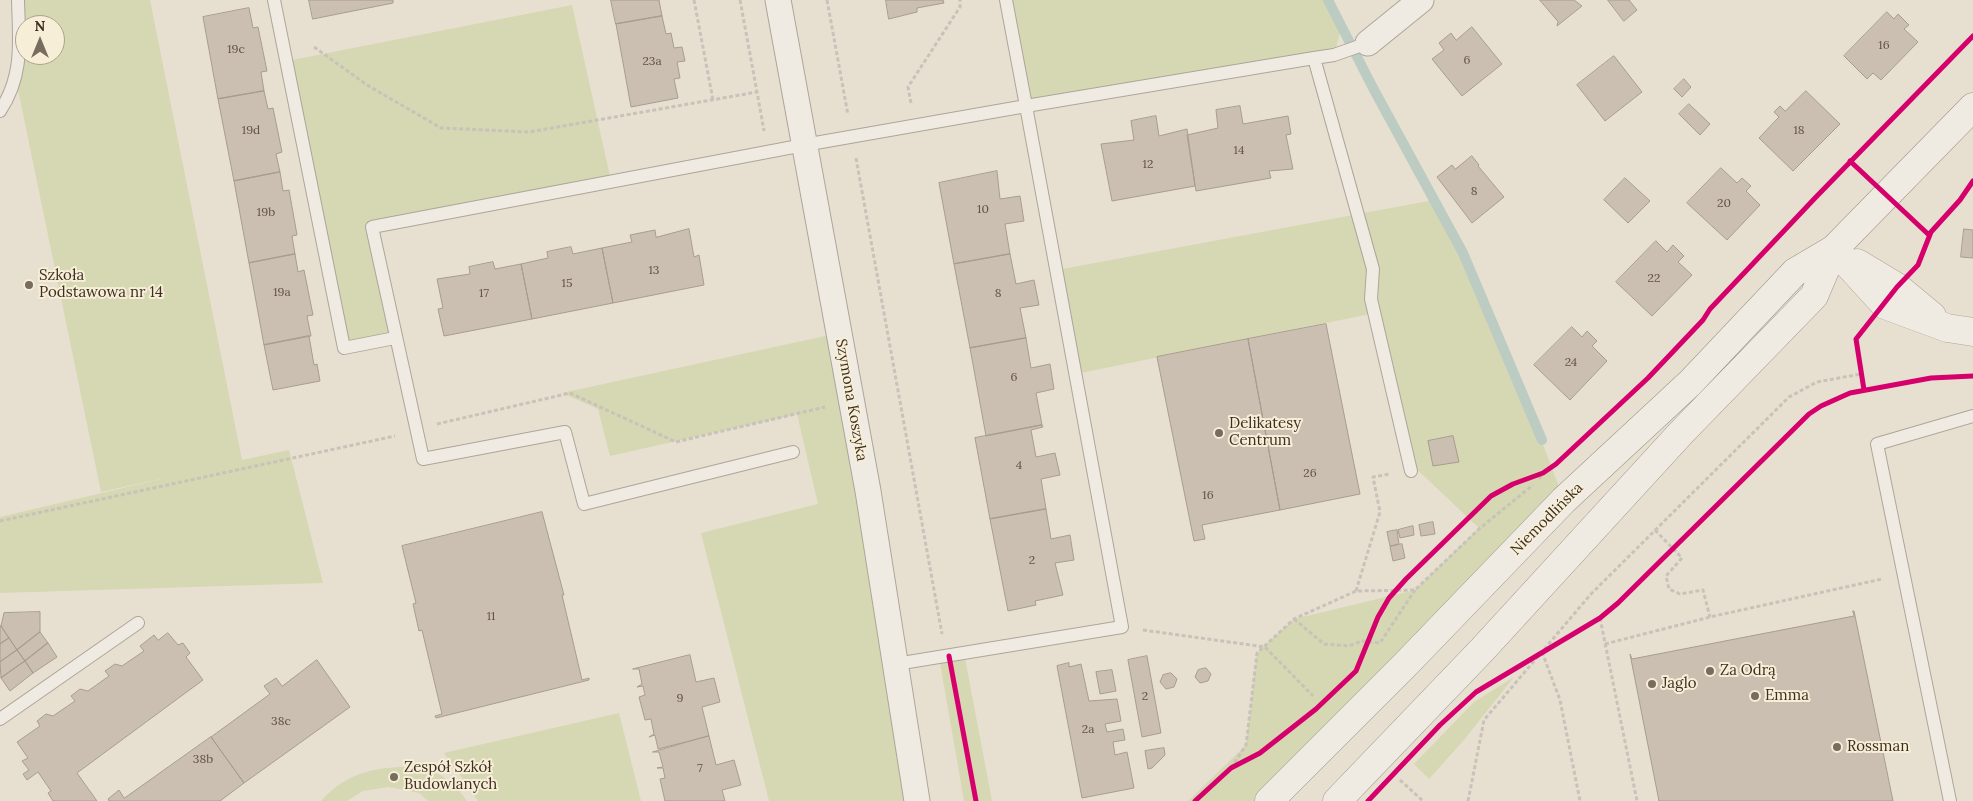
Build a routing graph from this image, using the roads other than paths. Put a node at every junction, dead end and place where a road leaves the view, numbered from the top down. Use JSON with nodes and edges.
{"nodes":[{"id":1,"x":18,"y":0,"type":"edge"},
{"id":2,"x":274,"y":0,"type":"edge"},
{"id":3,"x":778,"y":0,"type":"edge"},
{"id":4,"x":1006,"y":0,"type":"edge"},
{"id":5,"x":1421,"y":0,"type":"edge"},
{"id":6,"x":1368,"y":43,"type":"joint"},
{"id":7,"x":1314,"y":58,"type":"junction"},
{"id":8,"x":1026,"y":106,"type":"junction"},
{"id":9,"x":1973,"y":107,"type":"edge"},
{"id":10,"x":0,"y":111,"type":"edge"},
{"id":11,"x":804,"y":145,"type":"junction"},
{"id":12,"x":1834,"y":249,"type":"junction"},
{"id":13,"x":1960,"y":330,"type":"edge"},
{"id":14,"x":395,"y":338,"type":"junction"},
{"id":15,"x":1973,"y":416,"type":"edge"},
{"id":16,"x":793,"y":452,"type":"dead end"},
{"id":17,"x":1410,"y":471,"type":"road end"},
{"id":18,"x":138,"y":623,"type":"dead end"},
{"id":19,"x":896,"y":664,"type":"junction"},
{"id":20,"x":0,"y":719,"type":"edge"},
{"id":21,"x":917,"y":801,"type":"edge"},
{"id":22,"x":1268,"y":801,"type":"edge"},
{"id":23,"x":1337,"y":801,"type":"edge"},
{"id":24,"x":1950,"y":801,"type":"edge"}],
"edges":[{"from":1,"to":10,"type":"lane"},
{"from":2,"to":14,"type":"lane"},
{"from":3,"to":11,"type":"street","name":"Szymona Koszyka"},
{"from":4,"to":8,"type":"lane"},
{"from":5,"to":6,"type":"street"},
{"from":6,"to":7,"type":"lane"},
{"from":7,"to":8,"type":"lane"},
{"from":7,"to":17,"type":"lane"},
{"from":8,"to":11,"type":"lane"},
{"from":8,"to":19,"type":"lane"},
{"from":9,"to":12,"type":"main road","name":"Niemodlińska"},
{"from":11,"to":14,"type":"lane"},
{"from":11,"to":19,"type":"street","name":"Szymona Koszyka"},
{"from":12,"to":13,"type":"main road"},
{"from":12,"to":22,"type":"main road","name":"Niemodlińska"},
{"from":12,"to":23,"type":"main road","name":"Niemodlińska"},
{"from":14,"to":16,"type":"lane"},
{"from":15,"to":24,"type":"lane"},
{"from":18,"to":20,"type":"lane"},
{"from":19,"to":21,"type":"street","name":"Szymona Koszyka"}]}
